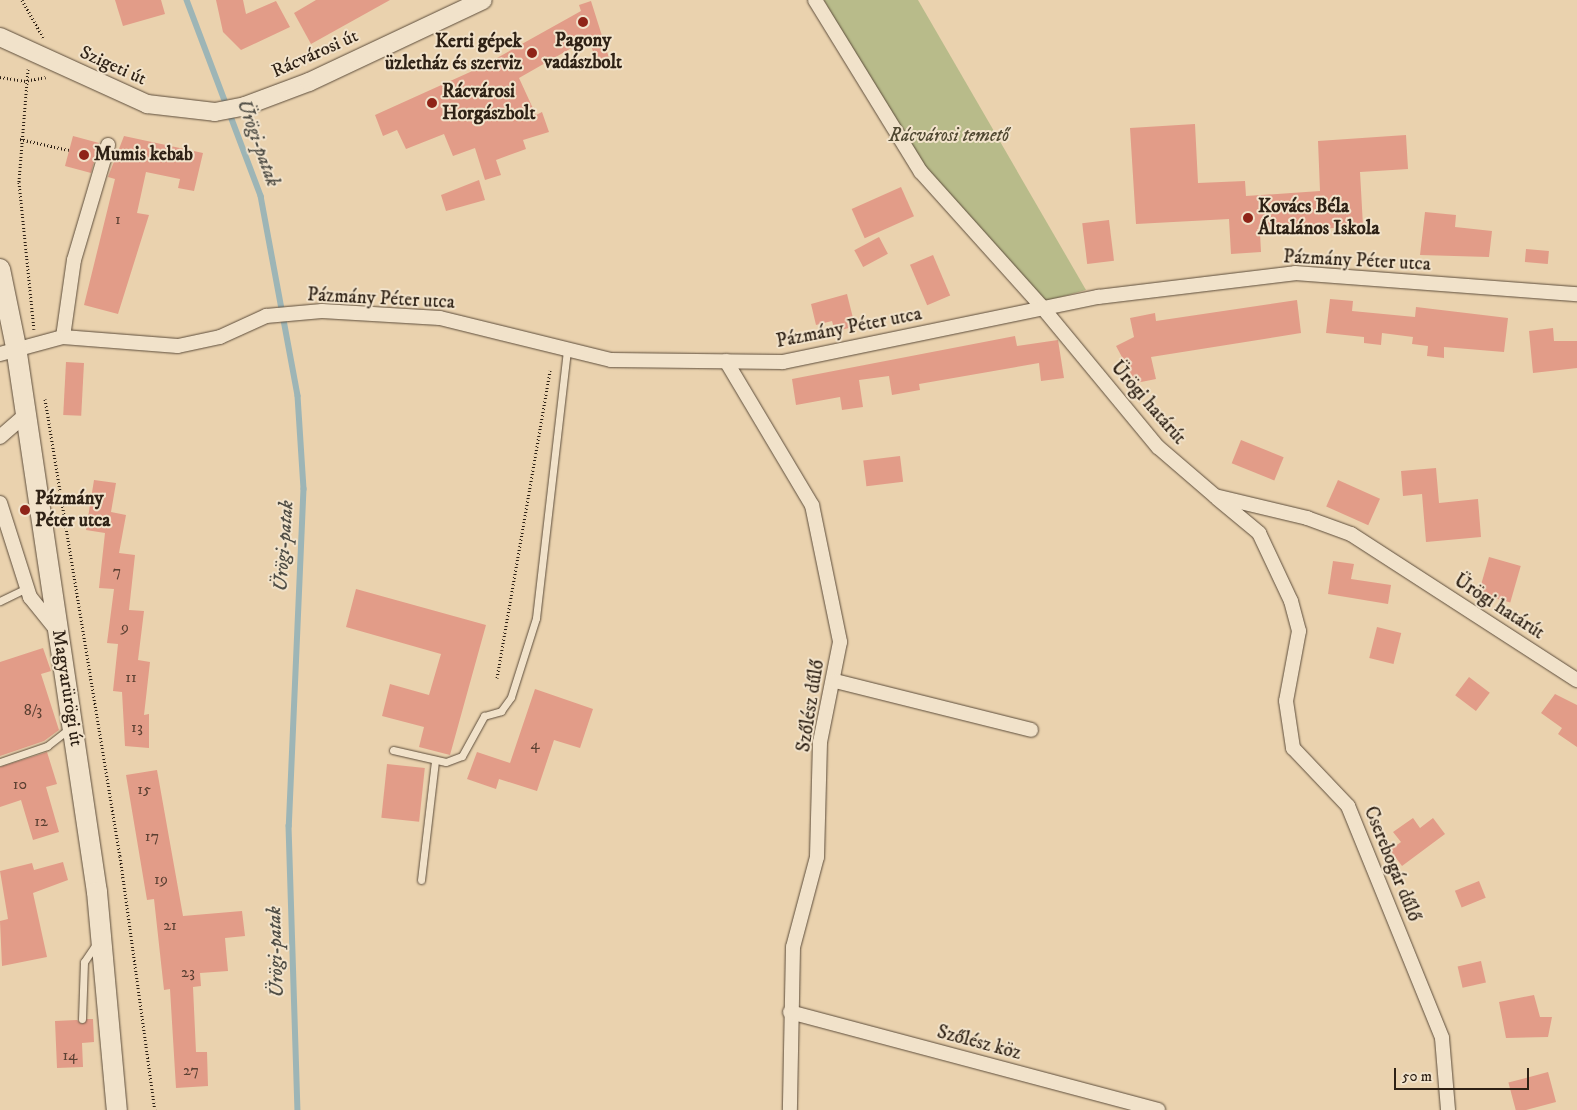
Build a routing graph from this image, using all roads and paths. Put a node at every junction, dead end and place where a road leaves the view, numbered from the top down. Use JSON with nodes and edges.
{"nodes":[{"id":1,"x":22,"y":0,"type":"edge"},
{"id":2,"x":483,"y":0,"type":"edge"},
{"id":3,"x":815,"y":0,"type":"edge"},
{"id":4,"x":39,"y":32,"type":"dead end"},
{"id":5,"x":0,"y":37,"type":"edge"},
{"id":6,"x":0,"y":77,"type":"edge"},
{"id":7,"x":215,"y":112,"type":"joint"},
{"id":8,"x":20,"y":139,"type":"junction"},
{"id":9,"x":108,"y":145,"type":"dead end"},
{"id":10,"x":69,"y":150,"type":"dead end"},
{"id":11,"x":0,"y":269,"type":"edge"},
{"id":12,"x":1577,"y":294,"type":"edge"},
{"id":13,"x":1042,"y":307,"type":"junction"},
{"id":14,"x":63,"y":337,"type":"junction"},
{"id":15,"x":35,"y":341,"type":"junction"},
{"id":16,"x":562,"y":348,"type":"junction"},
{"id":17,"x":8,"y":350,"type":"edge"},
{"id":18,"x":726,"y":361,"type":"junction"},
{"id":19,"x":43,"y":390,"type":"dead end"},
{"id":20,"x":26,"y":414,"type":"junction"},
{"id":21,"x":0,"y":436,"type":"edge"},
{"id":22,"x":1215,"y":496,"type":"junction"},
{"id":23,"x":0,"y":502,"type":"edge"},
{"id":24,"x":27,"y":588,"type":"junction"},
{"id":25,"x":0,"y":601,"type":"edge"},
{"id":26,"x":59,"y":633,"type":"junction"},
{"id":27,"x":497,"y":678,"type":"dead end"},
{"id":28,"x":1577,"y":680,"type":"edge"},
{"id":29,"x":836,"y":681,"type":"junction"},
{"id":30,"x":72,"y":717,"type":"junction"},
{"id":31,"x":1031,"y":730,"type":"dead end"},
{"id":32,"x":393,"y":750,"type":"dead end"},
{"id":33,"x":435,"y":760,"type":"junction"},
{"id":34,"x":0,"y":762,"type":"edge"},
{"id":35,"x":421,"y":880,"type":"dead end"},
{"id":36,"x":102,"y":935,"type":"junction"},
{"id":37,"x":790,"y":1012,"type":"junction"},
{"id":38,"x":82,"y":1020,"type":"dead end"},
{"id":39,"x":117,"y":1110,"type":"edge"},
{"id":40,"x":155,"y":1110,"type":"edge"},
{"id":41,"x":790,"y":1110,"type":"edge"},
{"id":42,"x":1158,"y":1110,"type":"edge"},
{"id":43,"x":1448,"y":1110,"type":"edge"}],
"edges":[{"from":1,"to":4,"type":"path"},
{"from":2,"to":7,"type":"street","name":"Rácvárosi út"},
{"from":3,"to":13,"type":"street","name":"Ürögi határút"},
{"from":5,"to":7,"type":"street","name":"Szigeti út"},
{"from":6,"to":8,"type":"path"},
{"from":8,"to":10,"type":"path"},
{"from":8,"to":15,"type":"path"},
{"from":9,"to":14,"type":"street"},
{"from":11,"to":17,"type":"main road","name":"Magyarürögi út"},
{"from":12,"to":13,"type":"street","name":"Pázmány Péter utca"},
{"from":13,"to":18,"type":"street","name":"Pázmány Péter utca"},
{"from":13,"to":22,"type":"street","name":"Ürögi határút"},
{"from":14,"to":15,"type":"street","name":"Pázmány Péter utca"},
{"from":14,"to":16,"type":"street","name":"Pázmány Péter utca"},
{"from":15,"to":17,"type":"street","name":"Pázmány Péter utca"},
{"from":16,"to":18,"type":"street","name":"Pázmány Péter utca"},
{"from":16,"to":27,"type":"path"},
{"from":16,"to":33,"type":"lane"},
{"from":17,"to":20,"type":"main road","name":"Magyarürögi út"},
{"from":18,"to":29,"type":"street","name":"Szőlész dűlő"},
{"from":19,"to":40,"type":"path"},
{"from":20,"to":21,"type":"street"},
{"from":20,"to":26,"type":"main road","name":"Magyarürögi út"},
{"from":22,"to":28,"type":"street","name":"Ürögi határút"},
{"from":22,"to":43,"type":"street","name":"Cserebogár dűlő"},
{"from":23,"to":24,"type":"street"},
{"from":24,"to":25,"type":"lane"},
{"from":24,"to":26,"type":"street"},
{"from":26,"to":30,"type":"main road","name":"Magyarürögi út"},
{"from":29,"to":31,"type":"street"},
{"from":29,"to":37,"type":"street","name":"Szőlész dűlő"},
{"from":30,"to":34,"type":"lane"},
{"from":30,"to":36,"type":"main road","name":"Magyarürögi út"},
{"from":32,"to":33,"type":"lane"},
{"from":33,"to":35,"type":"lane"},
{"from":36,"to":38,"type":"lane"},
{"from":36,"to":39,"type":"main road","name":"Magyarürögi út"},
{"from":37,"to":41,"type":"street","name":"Szőlész dűlő"},
{"from":37,"to":42,"type":"street","name":"Szőlész köz"}]}
